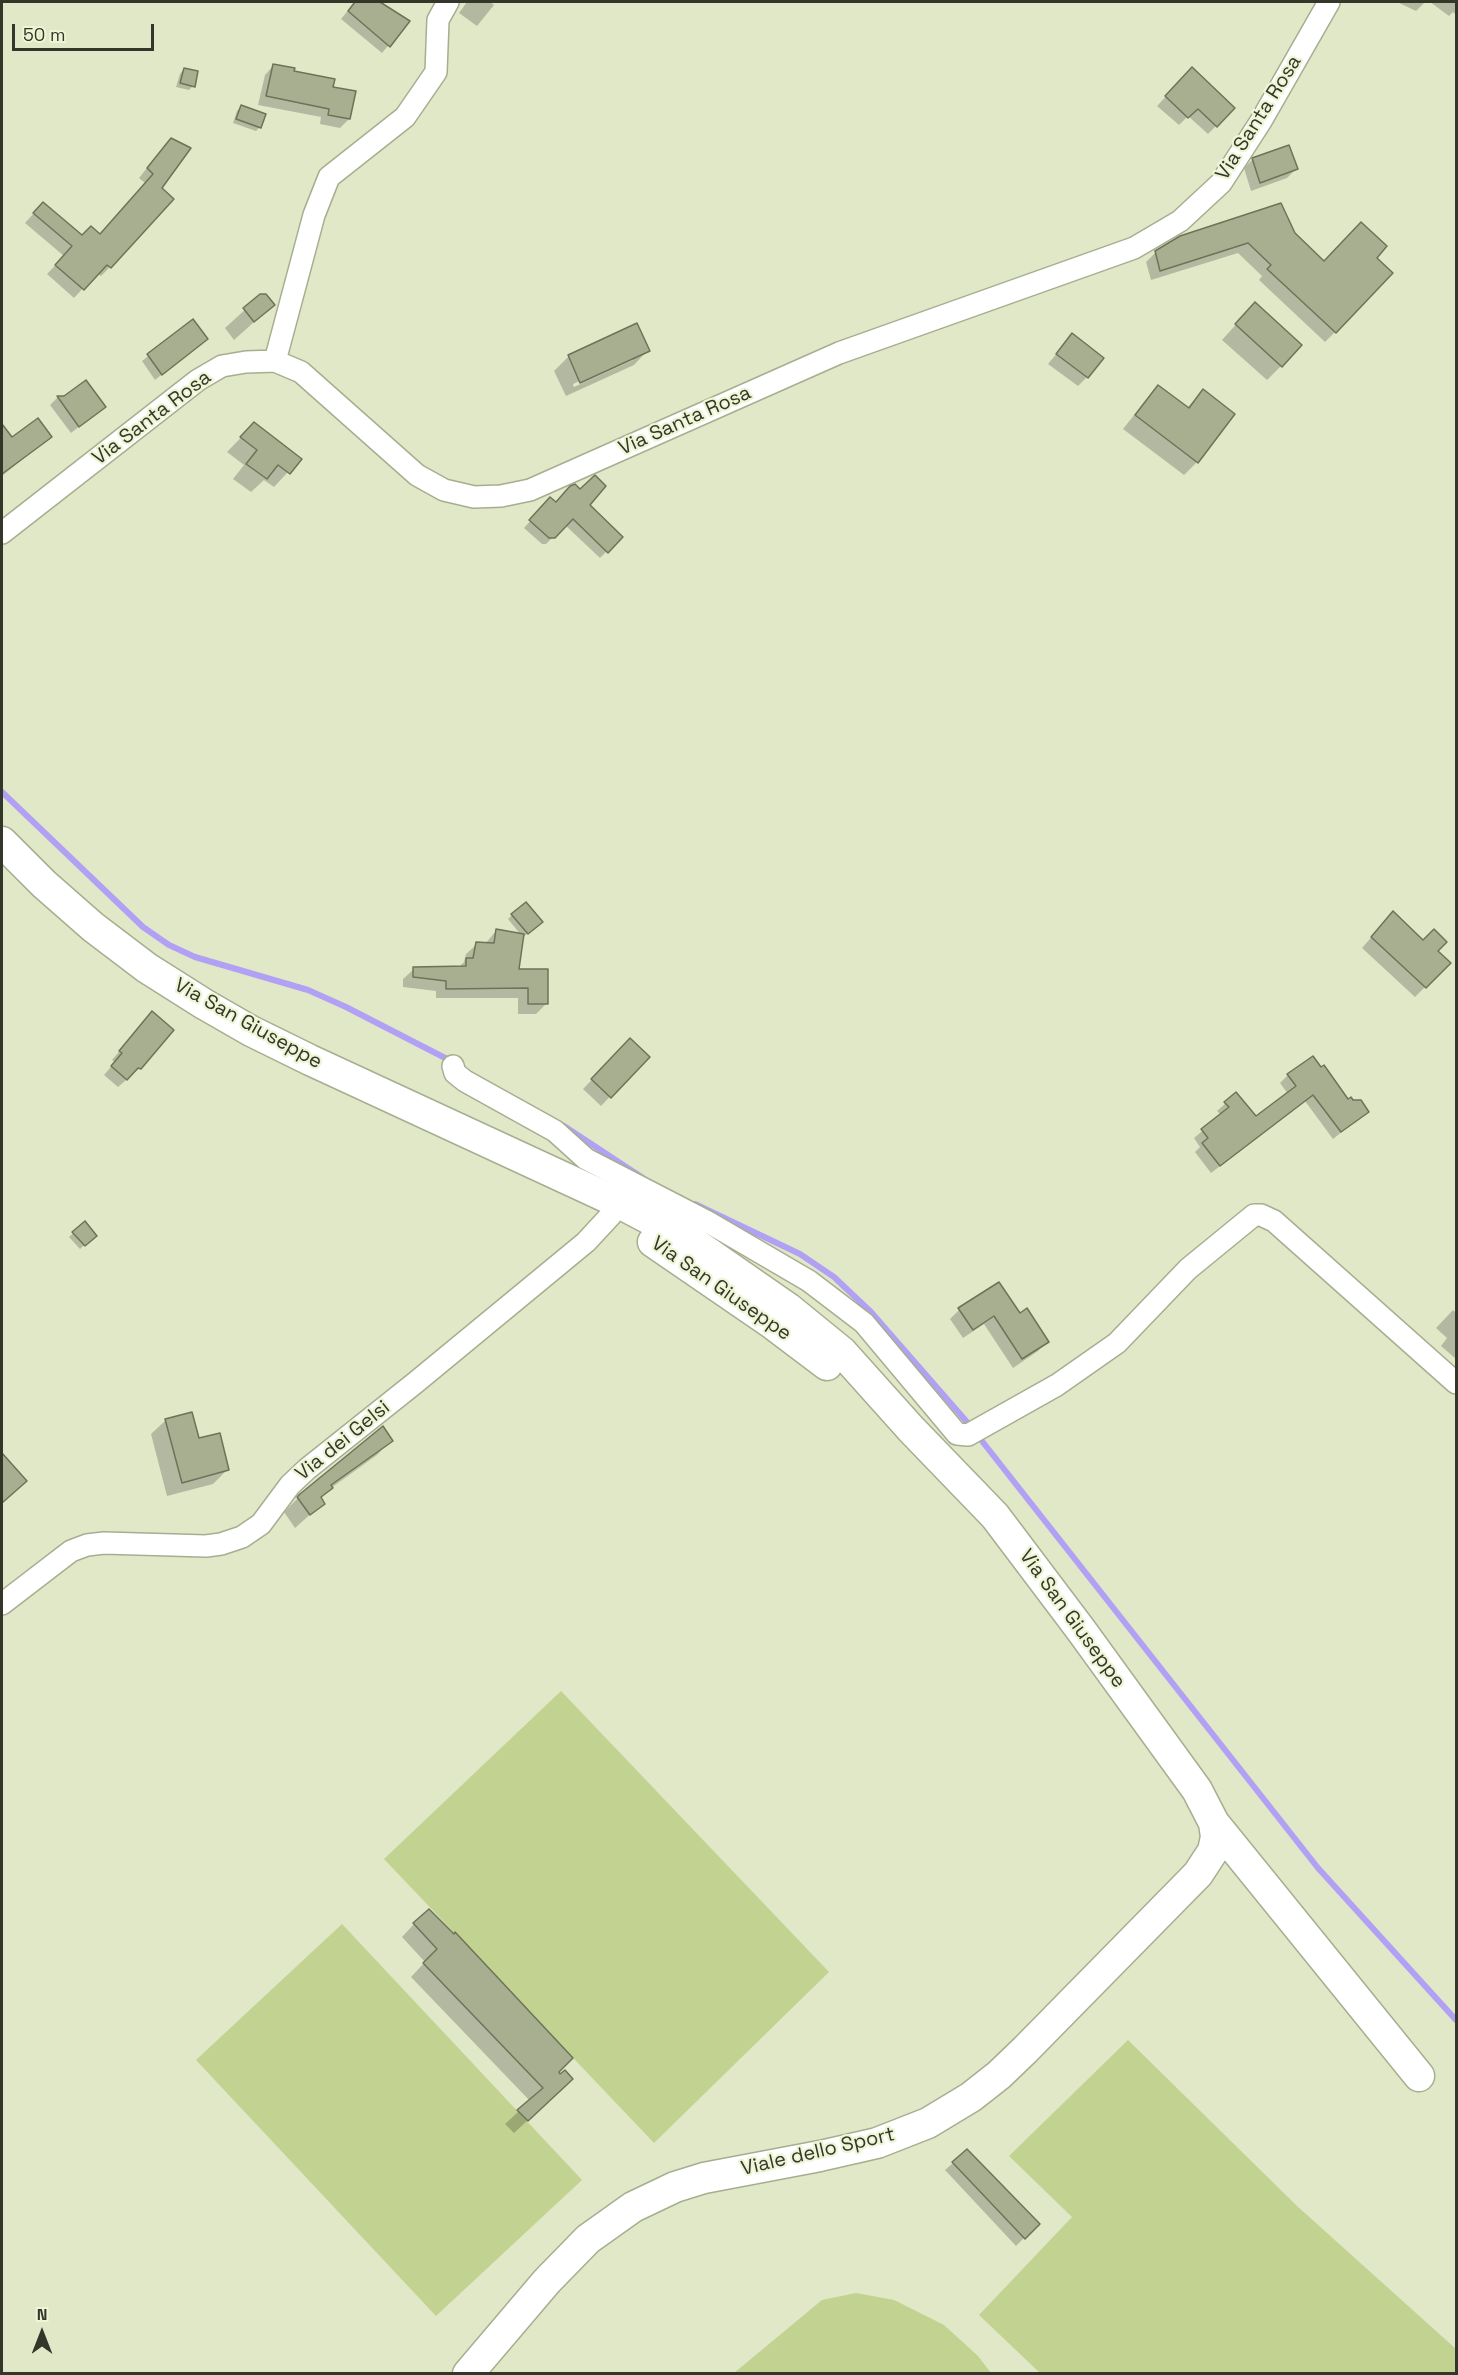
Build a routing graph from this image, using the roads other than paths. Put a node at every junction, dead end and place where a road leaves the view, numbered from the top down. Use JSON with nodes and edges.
{"nodes":[{"id":1,"x":448,"y":2,"type":"edge"},
{"id":2,"x":1329,"y":2,"type":"edge"},
{"id":3,"x":275,"y":361,"type":"junction"},
{"id":4,"x":2,"y":534,"type":"edge"},
{"id":5,"x":2,"y":842,"type":"edge"},
{"id":6,"x":453,"y":1066,"type":"dead end"},
{"id":7,"x":615,"y":1209,"type":"junction"},
{"id":8,"x":809,"y":1281,"type":"junction"},
{"id":9,"x":781,"y":1316,"type":"junction"},
{"id":10,"x":1456,"y":1383,"type":"edge"},
{"id":11,"x":2,"y":1604,"type":"edge"},
{"id":12,"x":1214,"y":1823,"type":"junction"},
{"id":13,"x":1419,"y":2076,"type":"dead end"},
{"id":14,"x":468,"y":2373,"type":"edge"}],
"edges":[{"from":1,"to":3,"type":"street"},
{"from":2,"to":3,"type":"street","name":"Via Santa Rosa"},
{"from":3,"to":4,"type":"street","name":"Via Santa Rosa"},
{"from":5,"to":7,"type":"street","name":"Via San Giuseppe"},
{"from":6,"to":8,"type":"street"},
{"from":7,"to":9,"type":"street","name":"Via San Giuseppe"},
{"from":7,"to":11,"type":"street","name":"Via dei Gelsi"},
{"from":8,"to":9,"type":"street"},
{"from":8,"to":10,"type":"street"},
{"from":9,"to":12,"type":"street","name":"Via San Giuseppe"},
{"from":12,"to":13,"type":"street","name":"Via San Giuseppe"},
{"from":12,"to":14,"type":"street","name":"Viale dello Sport"}]}
